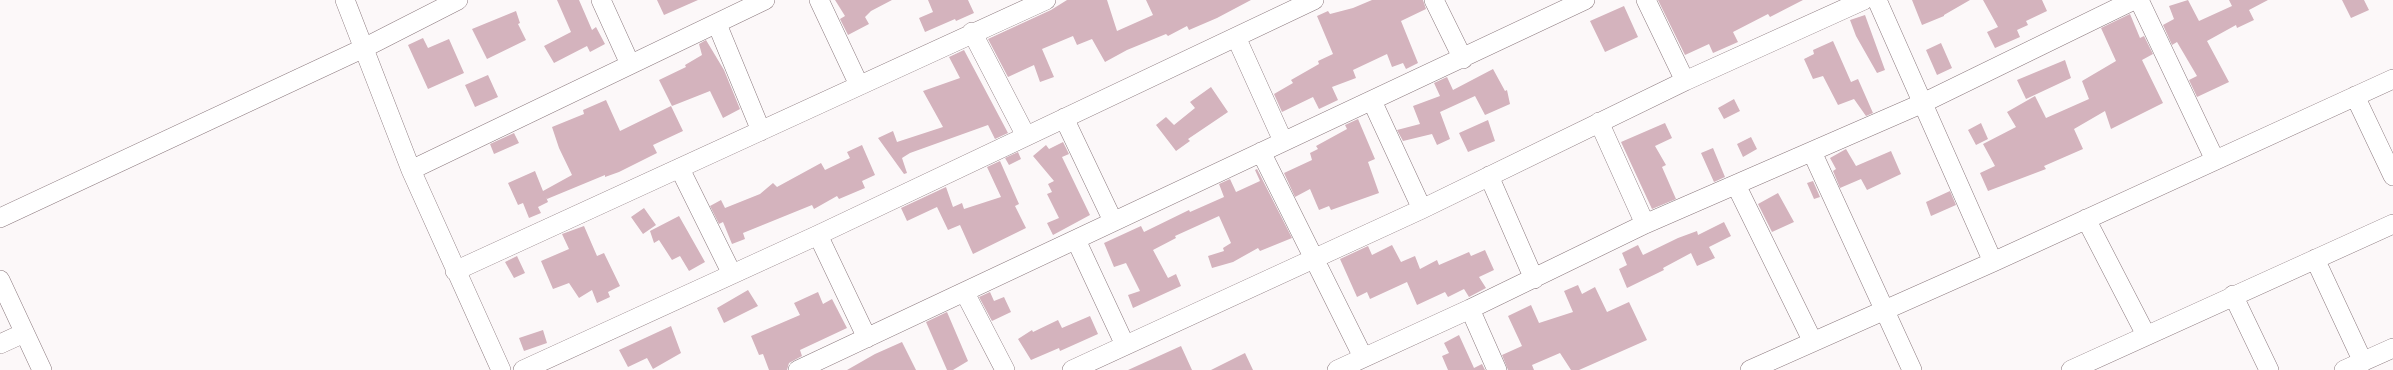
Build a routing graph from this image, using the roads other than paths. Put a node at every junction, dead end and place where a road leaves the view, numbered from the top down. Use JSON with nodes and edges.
{"nodes":[{"id":1,"x":345,"y":0,"type":"edge"},
{"id":2,"x":458,"y":0,"type":"edge"},
{"id":3,"x":601,"y":0,"type":"edge"},
{"id":4,"x":765,"y":0,"type":"edge"},
{"id":5,"x":819,"y":0,"type":"edge"},
{"id":6,"x":1046,"y":0,"type":"edge"},
{"id":7,"x":1314,"y":0,"type":"edge"},
{"id":8,"x":1434,"y":0,"type":"edge"},
{"id":9,"x":1585,"y":0,"type":"edge"},
{"id":10,"x":1646,"y":0,"type":"edge"},
{"id":11,"x":1864,"y":0,"type":"edge"},
{"id":12,"x":1877,"y":0,"type":"edge"},
{"id":13,"x":2134,"y":0,"type":"edge"},
{"id":14,"x":2139,"y":0,"type":"edge"},
{"id":15,"x":1550,"y":7,"type":"edge"},
{"id":16,"x":716,"y":24,"type":"junction"},
{"id":17,"x":972,"y":32,"type":"junction"},
{"id":18,"x":1236,"y":37,"type":"junction"},
{"id":19,"x":364,"y":48,"type":"junction"},
{"id":20,"x":1462,"y":59,"type":"junction"},
{"id":21,"x":630,"y":64,"type":"junction"},
{"id":22,"x":2393,"y":78,"type":"edge"},
{"id":23,"x":1685,"y":81,"type":"junction"},
{"id":24,"x":859,"y":85,"type":"junction"},
{"id":25,"x":2355,"y":96,"type":"junction"},
{"id":26,"x":1372,"y":101,"type":"junction"},
{"id":27,"x":1923,"y":104,"type":"junction"},
{"id":28,"x":1064,"y":118,"type":"junction"},
{"id":29,"x":1599,"y":122,"type":"junction"},
{"id":30,"x":761,"y":131,"type":"junction"},
{"id":31,"x":1026,"y":136,"type":"junction"},
{"id":32,"x":1283,"y":141,"type":"junction"},
{"id":33,"x":1261,"y":152,"type":"junction"},
{"id":34,"x":1812,"y":152,"type":"junction"},
{"id":35,"x":2216,"y":160,"type":"junction"},
{"id":36,"x":680,"y":169,"type":"junction"},
{"id":37,"x":411,"y":170,"type":"junction"},
{"id":38,"x":1489,"y":176,"type":"junction"},
{"id":39,"x":2393,"y":176,"type":"edge"},
{"id":40,"x":1736,"y":186,"type":"junction"},
{"id":41,"x":1422,"y":209,"type":"junction"},
{"id":42,"x":0,"y":218,"type":"edge"},
{"id":43,"x":2086,"y":219,"type":"junction"},
{"id":44,"x":1113,"y":221,"type":"junction"},
{"id":45,"x":1645,"y":224,"type":"junction"},
{"id":46,"x":2393,"y":224,"type":"edge"},
{"id":47,"x":818,"y":235,"type":"junction"},
{"id":48,"x":1076,"y":240,"type":"junction"},
{"id":49,"x":1315,"y":258,"type":"junction"},
{"id":50,"x":2315,"y":259,"type":"junction"},
{"id":51,"x":1993,"y":262,"type":"junction"},
{"id":52,"x":455,"y":271,"type":"junction"},
{"id":53,"x":732,"y":274,"type":"junction"},
{"id":54,"x":1534,"y":279,"type":"junction"},
{"id":55,"x":0,"y":280,"type":"edge"},
{"id":56,"x":965,"y":293,"type":"junction"},
{"id":57,"x":2233,"y":296,"type":"junction"},
{"id":58,"x":1470,"y":310,"type":"junction"},
{"id":59,"x":1884,"y":310,"type":"junction"},
{"id":60,"x":24,"y":333,"type":"junction"},
{"id":61,"x":2146,"y":335,"type":"junction"},
{"id":62,"x":867,"y":338,"type":"junction"},
{"id":63,"x":1813,"y":342,"type":"junction"},
{"id":64,"x":0,"y":344,"type":"edge"},
{"id":65,"x":1125,"y":345,"type":"junction"},
{"id":66,"x":2393,"y":348,"type":"edge"},
{"id":67,"x":1363,"y":357,"type":"junction"},
{"id":68,"x":2363,"y":362,"type":"junction"},
{"id":69,"x":42,"y":370,"type":"edge"},
{"id":70,"x":501,"y":370,"type":"edge"},
{"id":71,"x":523,"y":370,"type":"edge"},
{"id":72,"x":798,"y":370,"type":"edge"},
{"id":73,"x":1005,"y":370,"type":"edge"},
{"id":74,"x":1072,"y":370,"type":"edge"},
{"id":75,"x":1336,"y":370,"type":"edge"},
{"id":76,"x":1497,"y":370,"type":"edge"},
{"id":77,"x":1750,"y":370,"type":"edge"},
{"id":78,"x":1912,"y":370,"type":"edge"},
{"id":79,"x":2071,"y":370,"type":"edge"},
{"id":80,"x":2269,"y":370,"type":"edge"},
{"id":81,"x":2344,"y":370,"type":"edge"}],
"edges":[{"from":1,"to":19,"type":"street"},
{"from":2,"to":19,"type":"street"},
{"from":3,"to":21,"type":"street"},
{"from":4,"to":16,"type":"street"},
{"from":5,"to":24,"type":"street"},
{"from":6,"to":17,"type":"street"},
{"from":7,"to":18,"type":"street"},
{"from":8,"to":20,"type":"street"},
{"from":9,"to":15,"type":"street"},
{"from":10,"to":23,"type":"street"},
{"from":11,"to":23,"type":"street"},
{"from":12,"to":27,"type":"street"},
{"from":13,"to":27,"type":"street"},
{"from":14,"to":35,"type":"street"},
{"from":15,"to":20,"type":"street"},
{"from":16,"to":21,"type":"street"},
{"from":16,"to":30,"type":"street"},
{"from":17,"to":24,"type":"street"},
{"from":17,"to":31,"type":"street"},
{"from":18,"to":28,"type":"street"},
{"from":18,"to":32,"type":"street"},
{"from":19,"to":37,"type":"street"},
{"from":19,"to":42,"type":"street"},
{"from":20,"to":26,"type":"street"},
{"from":21,"to":37,"type":"street"},
{"from":22,"to":25,"type":"street"},
{"from":23,"to":29,"type":"street"},
{"from":24,"to":30,"type":"street"},
{"from":25,"to":35,"type":"street"},
{"from":25,"to":39,"type":"street"},
{"from":26,"to":32,"type":"street"},
{"from":26,"to":41,"type":"street"},
{"from":27,"to":34,"type":"street"},
{"from":27,"to":51,"type":"street"},
{"from":28,"to":31,"type":"street"},
{"from":28,"to":44,"type":"street"},
{"from":29,"to":38,"type":"street"},
{"from":29,"to":45,"type":"street"},
{"from":30,"to":36,"type":"street"},
{"from":31,"to":47,"type":"street"},
{"from":32,"to":33,"type":"street"},
{"from":33,"to":44,"type":"street"},
{"from":33,"to":49,"type":"street"},
{"from":34,"to":40,"type":"street"},
{"from":34,"to":59,"type":"street"},
{"from":35,"to":43,"type":"street"},
{"from":36,"to":52,"type":"street"},
{"from":36,"to":53,"type":"street"},
{"from":37,"to":52,"type":"street"},
{"from":38,"to":41,"type":"street"},
{"from":38,"to":54,"type":"street"},
{"from":40,"to":45,"type":"street"},
{"from":40,"to":63,"type":"street"},
{"from":41,"to":49,"type":"street"},
{"from":43,"to":51,"type":"street"},
{"from":43,"to":61,"type":"street"},
{"from":44,"to":48,"type":"street"},
{"from":45,"to":54,"type":"street"},
{"from":46,"to":50,"type":"street"},
{"from":47,"to":53,"type":"street"},
{"from":47,"to":62,"type":"street"},
{"from":48,"to":56,"type":"street"},
{"from":48,"to":65,"type":"street"},
{"from":49,"to":65,"type":"street"},
{"from":49,"to":67,"type":"street"},
{"from":50,"to":57,"type":"street"},
{"from":50,"to":68,"type":"street"},
{"from":51,"to":59,"type":"street"},
{"from":52,"to":70,"type":"street"},
{"from":53,"to":71,"type":"street"},
{"from":54,"to":58,"type":"street"},
{"from":55,"to":60,"type":"street"},
{"from":56,"to":62,"type":"street"},
{"from":56,"to":73,"type":"street"},
{"from":57,"to":61,"type":"street"},
{"from":57,"to":80,"type":"street"},
{"from":58,"to":67,"type":"street"},
{"from":58,"to":76,"type":"street"},
{"from":59,"to":63,"type":"street"},
{"from":59,"to":78,"type":"street"},
{"from":60,"to":64,"type":"street"},
{"from":60,"to":69,"type":"street"},
{"from":61,"to":79,"type":"street"},
{"from":62,"to":72,"type":"street"},
{"from":63,"to":77,"type":"street"},
{"from":65,"to":74,"type":"street"},
{"from":66,"to":68,"type":"street"},
{"from":67,"to":75,"type":"street"},
{"from":68,"to":81,"type":"street"}]}
